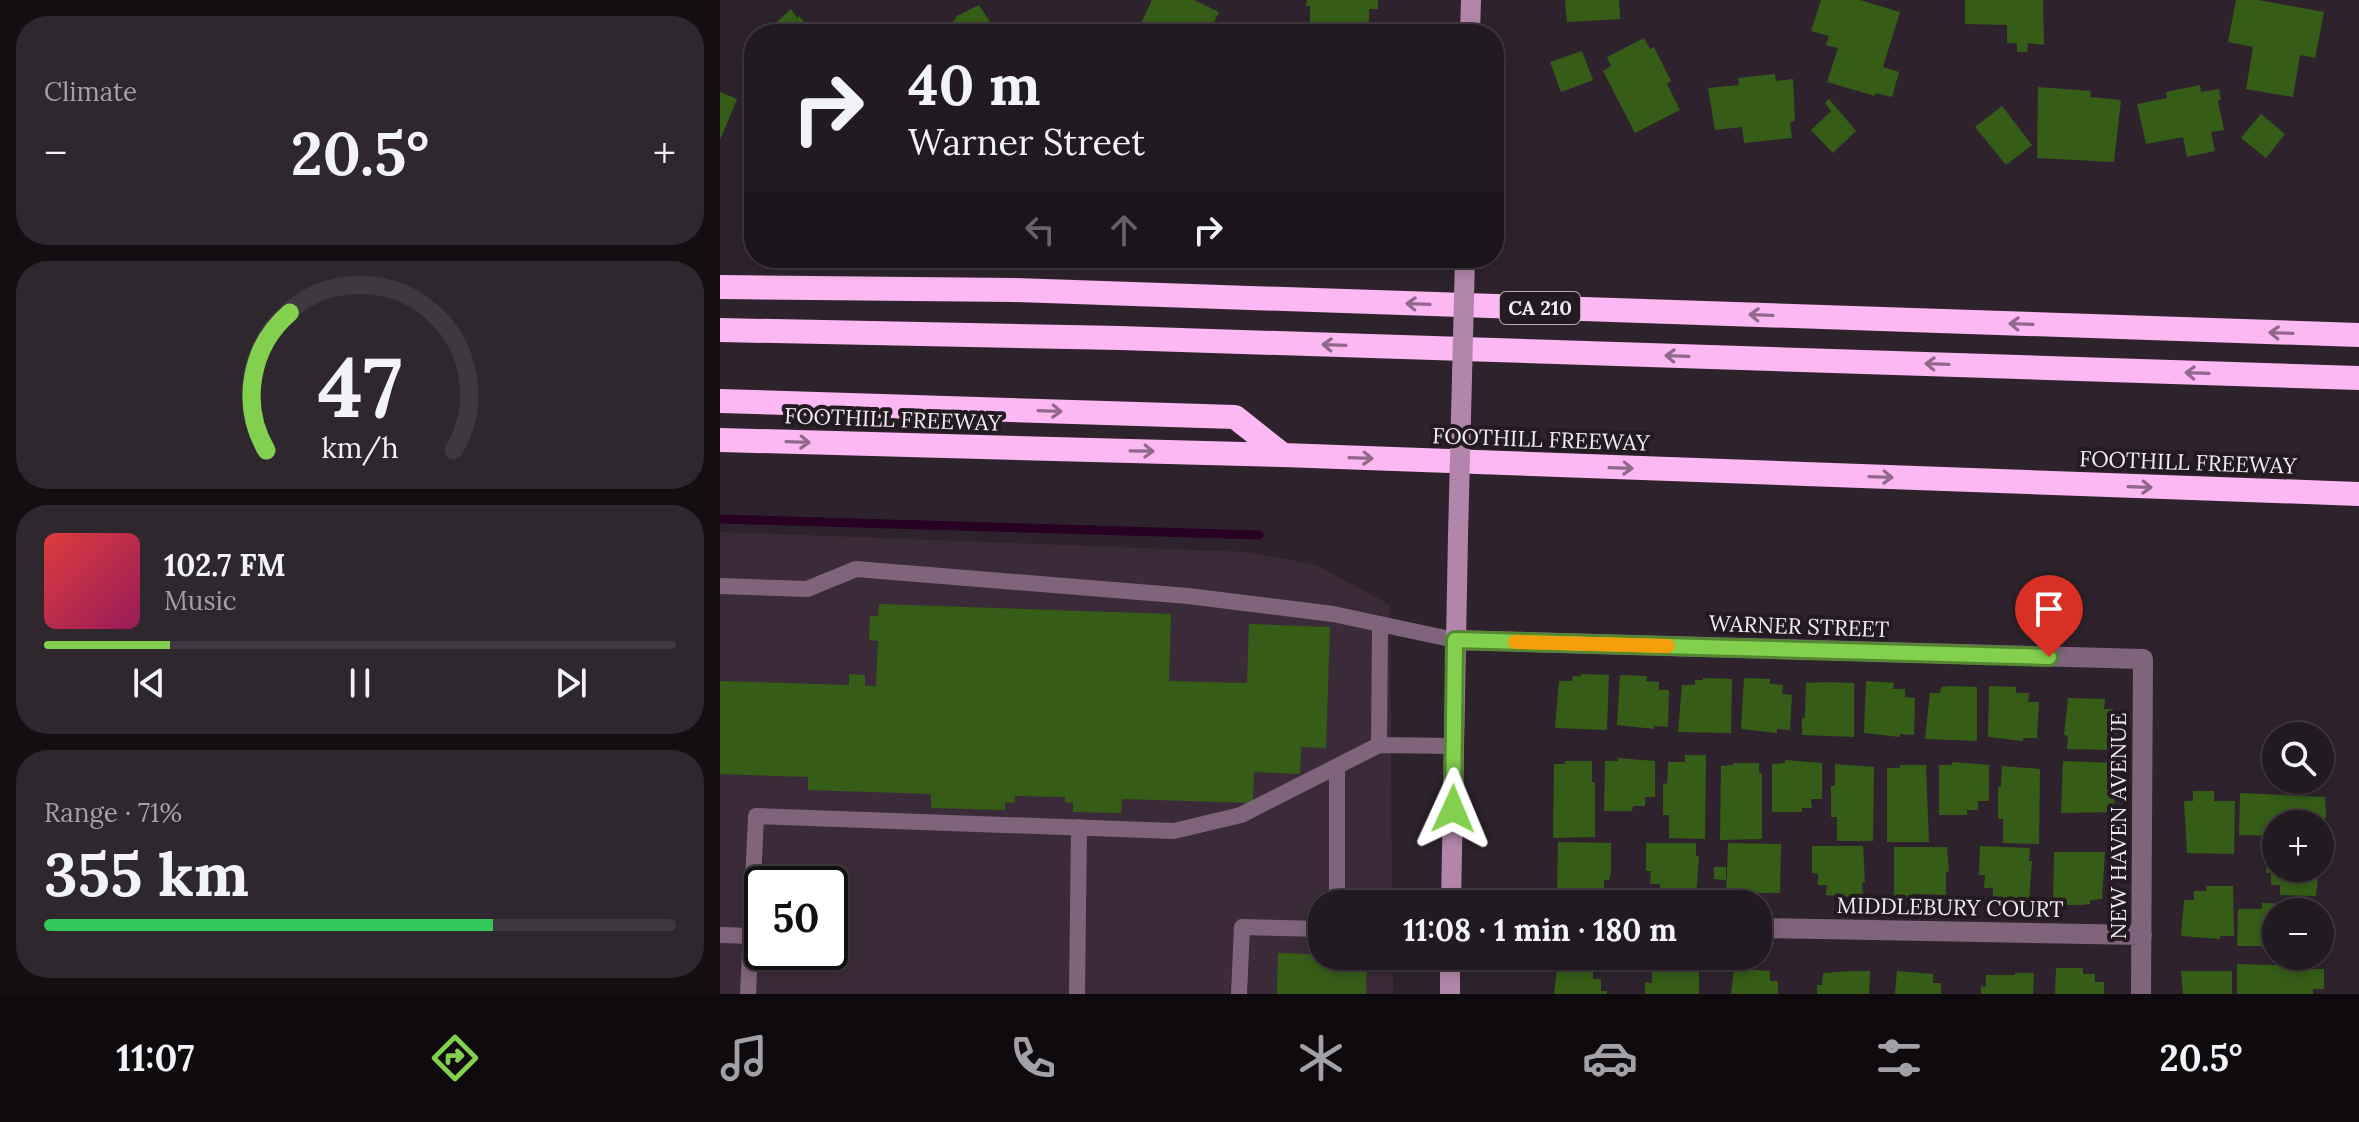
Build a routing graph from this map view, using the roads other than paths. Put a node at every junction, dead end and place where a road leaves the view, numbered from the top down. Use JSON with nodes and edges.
{"nodes":[{"id":1,"x":1471,"y":0,"type":"edge"},
{"id":2,"x":1470,"y":24,"type":"edge"},
{"id":3,"x":1465,"y":268,"type":"edge"},
{"id":4,"x":720,"y":287,"type":"edge"},
{"id":5,"x":720,"y":330,"type":"edge"},
{"id":6,"x":2359,"y":335,"type":"edge"},
{"id":7,"x":2359,"y":378,"type":"edge"},
{"id":8,"x":720,"y":401,"type":"edge"},
{"id":9,"x":720,"y":440,"type":"edge"},
{"id":10,"x":1283,"y":455,"type":"junction"},
{"id":11,"x":2359,"y":494,"type":"edge"},
{"id":12,"x":720,"y":586,"type":"edge"},
{"id":13,"x":1380,"y":626,"type":"junction"},
{"id":14,"x":1455,"y":640,"type":"junction"},
{"id":15,"x":2143,"y":659,"type":"joint"},
{"id":16,"x":1379,"y":745,"type":"junction"},
{"id":17,"x":1455,"y":746,"type":"junction"},
{"id":18,"x":1337,"y":768,"type":"junction"},
{"id":19,"x":1079,"y":827,"type":"junction"},
{"id":20,"x":754,"y":866,"type":"edge"},
{"id":21,"x":1337,"y":890,"type":"edge"},
{"id":22,"x":1451,"y":890,"type":"edge"},
{"id":23,"x":1772,"y":928,"type":"edge"},
{"id":24,"x":1308,"y":929,"type":"edge"},
{"id":25,"x":720,"y":935,"type":"edge"},
{"id":26,"x":2142,"y":935,"type":"junction"},
{"id":27,"x":744,"y":936,"type":"edge"},
{"id":28,"x":749,"y":970,"type":"edge"},
{"id":29,"x":1450,"y":970,"type":"edge"},
{"id":30,"x":748,"y":994,"type":"edge"},
{"id":31,"x":1077,"y":994,"type":"edge"},
{"id":32,"x":1239,"y":994,"type":"edge"},
{"id":33,"x":1450,"y":994,"type":"edge"},
{"id":34,"x":2141,"y":994,"type":"edge"}],
"edges":[{"from":1,"to":2,"type":"main road"},
{"from":3,"to":14,"type":"main road","bridge":true},
{"from":6,"to":4,"type":"highway","number":"CA 210","one_way":true},
{"from":7,"to":5,"type":"highway","one_way":true},
{"from":8,"to":10,"type":"highway","one_way":true},
{"from":9,"to":10,"type":"highway","name":"FOOTHILL FREEWAY","one_way":true},
{"from":10,"to":11,"type":"highway","name":"FOOTHILL FREEWAY","one_way":true},
{"from":12,"to":13,"type":"lane"},
{"from":13,"to":14,"type":"lane"},
{"from":13,"to":16,"type":"lane"},
{"from":14,"to":15,"type":"street","name":"WARNER STREET"},
{"from":14,"to":17,"type":"main road"},
{"from":15,"to":26,"type":"street","name":"NEW HAVEN AVENUE"},
{"from":16,"to":17,"type":"lane"},
{"from":16,"to":18,"type":"lane"},
{"from":17,"to":22,"type":"main road"},
{"from":18,"to":19,"type":"lane"},
{"from":18,"to":21,"type":"lane"},
{"from":19,"to":20,"type":"lane"},
{"from":19,"to":31,"type":"lane"},
{"from":23,"to":26,"type":"street","name":"MIDDLEBURY COURT"},
{"from":24,"to":32,"type":"lane"},
{"from":25,"to":27,"type":"lane"},
{"from":26,"to":34,"type":"street","name":"NEW HAVEN AVENUE"},
{"from":28,"to":30,"type":"lane"},
{"from":29,"to":33,"type":"main road"}]}
